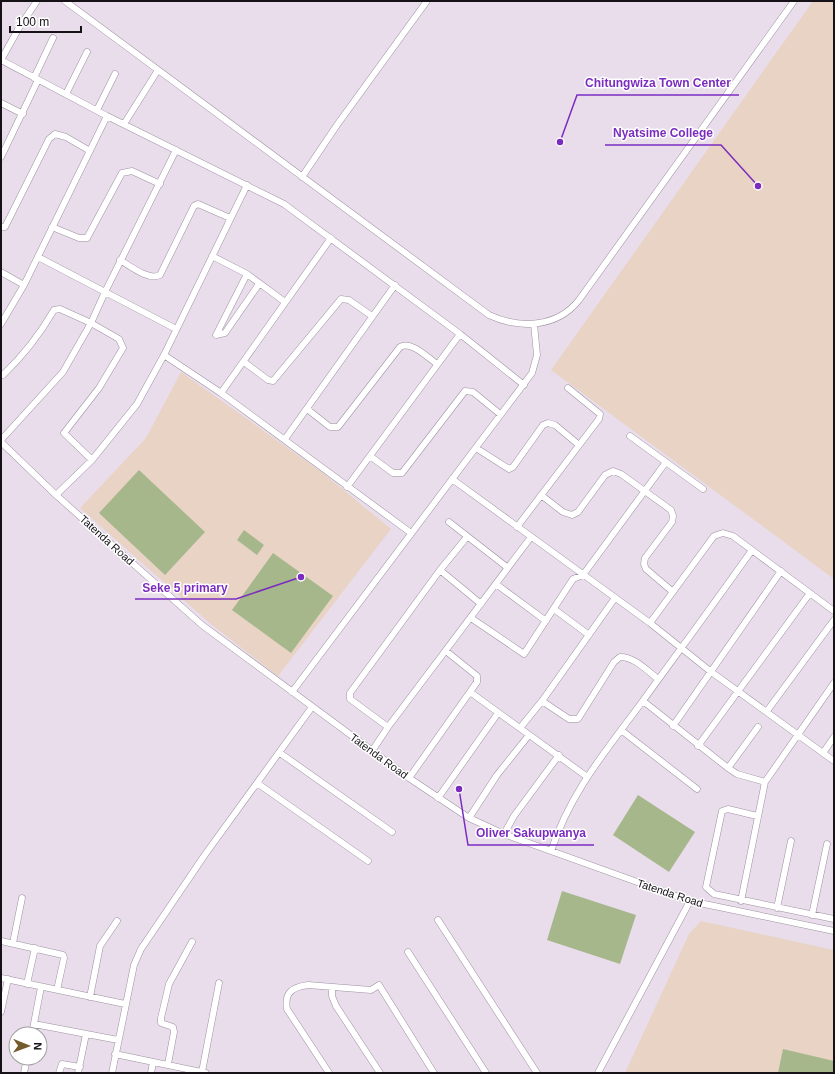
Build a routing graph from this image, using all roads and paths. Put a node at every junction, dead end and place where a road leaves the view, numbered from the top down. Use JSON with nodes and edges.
{"nodes":[{"id":1,"x":37,"y":1,"type":"edge"},
{"id":2,"x":65,"y":1,"type":"edge"},
{"id":3,"x":427,"y":1,"type":"edge"},
{"id":4,"x":794,"y":1,"type":"edge"},
{"id":5,"x":53,"y":38,"type":"dead end"},
{"id":6,"x":87,"y":52,"type":"dead end"},
{"id":7,"x":1,"y":60,"type":"edge"},
{"id":8,"x":158,"y":70,"type":"junction"},
{"id":9,"x":115,"y":74,"type":"dead end"},
{"id":10,"x":36,"y":79,"type":"junction"},
{"id":11,"x":66,"y":94,"type":"junction"},
{"id":12,"x":1,"y":103,"type":"edge"},
{"id":13,"x":97,"y":110,"type":"junction"},
{"id":14,"x":23,"y":114,"type":"junction"},
{"id":15,"x":107,"y":116,"type":"junction"},
{"id":16,"x":124,"y":124,"type":"junction"},
{"id":17,"x":176,"y":150,"type":"junction"},
{"id":18,"x":90,"y":151,"type":"junction"},
{"id":19,"x":1,"y":157,"type":"edge"},
{"id":20,"x":302,"y":177,"type":"junction"},
{"id":21,"x":160,"y":184,"type":"junction"},
{"id":22,"x":247,"y":185,"type":"junction"},
{"id":23,"x":230,"y":218,"type":"junction"},
{"id":24,"x":52,"y":226,"type":"junction"},
{"id":25,"x":1,"y":227,"type":"edge"},
{"id":26,"x":332,"y":238,"type":"junction"},
{"id":27,"x":212,"y":256,"type":"junction"},
{"id":28,"x":38,"y":257,"type":"junction"},
{"id":29,"x":120,"y":260,"type":"junction"},
{"id":30,"x":1,"y":272,"type":"edge"},
{"id":31,"x":247,"y":274,"type":"junction"},
{"id":32,"x":259,"y":284,"type":"junction"},
{"id":33,"x":24,"y":285,"type":"junction"},
{"id":34,"x":395,"y":285,"type":"junction"},
{"id":35,"x":104,"y":292,"type":"junction"},
{"id":36,"x":285,"y":302,"type":"junction"},
{"id":37,"x":372,"y":316,"type":"junction"},
{"id":38,"x":91,"y":323,"type":"junction"},
{"id":39,"x":1,"y":324,"type":"edge"},
{"id":40,"x":534,"y":324,"type":"junction"},
{"id":41,"x":176,"y":328,"type":"junction"},
{"id":42,"x":460,"y":334,"type":"junction"},
{"id":43,"x":164,"y":355,"type":"junction"},
{"id":44,"x":244,"y":362,"type":"junction"},
{"id":45,"x":438,"y":364,"type":"junction"},
{"id":46,"x":1,"y":374,"type":"edge"},
{"id":47,"x":524,"y":385,"type":"junction"},
{"id":48,"x":568,"y":388,"type":"dead end"},
{"id":49,"x":221,"y":393,"type":"junction"},
{"id":50,"x":306,"y":409,"type":"junction"},
{"id":51,"x":500,"y":414,"type":"junction"},
{"id":52,"x":630,"y":436,"type":"dead end"},
{"id":53,"x":284,"y":440,"type":"junction"},
{"id":54,"x":1,"y":441,"type":"edge"},
{"id":55,"x":579,"y":445,"type":"junction"},
{"id":56,"x":476,"y":448,"type":"junction"},
{"id":57,"x":370,"y":456,"type":"junction"},
{"id":58,"x":92,"y":460,"type":"junction"},
{"id":59,"x":666,"y":462,"type":"junction"},
{"id":60,"x":452,"y":479,"type":"junction"},
{"id":61,"x":347,"y":487,"type":"junction"},
{"id":62,"x":703,"y":488,"type":"dead end"},
{"id":63,"x":644,"y":492,"type":"junction"},
{"id":64,"x":56,"y":495,"type":"junction"},
{"id":65,"x":541,"y":495,"type":"junction"},
{"id":66,"x":449,"y":522,"type":"dead end"},
{"id":67,"x":517,"y":527,"type":"junction"},
{"id":68,"x":411,"y":533,"type":"junction"},
{"id":69,"x":467,"y":537,"type":"junction"},
{"id":70,"x":531,"y":537,"type":"junction"},
{"id":71,"x":752,"y":550,"type":"junction"},
{"id":72,"x":508,"y":568,"type":"junction"},
{"id":73,"x":440,"y":570,"type":"junction"},
{"id":74,"x":781,"y":571,"type":"junction"},
{"id":75,"x":583,"y":575,"type":"junction"},
{"id":76,"x":496,"y":584,"type":"junction"},
{"id":77,"x":673,"y":592,"type":"junction"},
{"id":78,"x":810,"y":593,"type":"junction"},
{"id":79,"x":615,"y":598,"type":"junction"},
{"id":80,"x":481,"y":604,"type":"junction"},
{"id":81,"x":554,"y":609,"type":"junction"},
{"id":82,"x":834,"y":611,"type":"edge"},
{"id":83,"x":471,"y":618,"type":"junction"},
{"id":84,"x":834,"y":620,"type":"edge"},
{"id":85,"x":546,"y":621,"type":"junction"},
{"id":86,"x":650,"y":623,"type":"junction"},
{"id":87,"x":590,"y":635,"type":"junction"},
{"id":88,"x":682,"y":648,"type":"junction"},
{"id":89,"x":446,"y":650,"type":"junction"},
{"id":90,"x":710,"y":671,"type":"junction"},
{"id":91,"x":658,"y":679,"type":"junction"},
{"id":92,"x":834,"y":683,"type":"edge"},
{"id":93,"x":738,"y":691,"type":"junction"},
{"id":94,"x":292,"y":692,"type":"junction"},
{"id":95,"x":470,"y":692,"type":"junction"},
{"id":96,"x":542,"y":701,"type":"junction"},
{"id":97,"x":643,"y":701,"type":"junction"},
{"id":98,"x":312,"y":707,"type":"junction"},
{"id":99,"x":767,"y":711,"type":"junction"},
{"id":100,"x":498,"y":713,"type":"junction"},
{"id":101,"x":673,"y":726,"type":"junction"},
{"id":102,"x":388,"y":727,"type":"junction"},
{"id":103,"x":758,"y":727,"type":"dead end"},
{"id":104,"x":520,"y":728,"type":"junction"},
{"id":105,"x":621,"y":730,"type":"junction"},
{"id":106,"x":798,"y":734,"type":"junction"},
{"id":107,"x":529,"y":735,"type":"junction"},
{"id":108,"x":834,"y":737,"type":"edge"},
{"id":109,"x":698,"y":746,"type":"junction"},
{"id":110,"x":372,"y":751,"type":"junction"},
{"id":111,"x":280,"y":752,"type":"junction"},
{"id":112,"x":823,"y":753,"type":"junction"},
{"id":113,"x":559,"y":755,"type":"junction"},
{"id":114,"x":834,"y":761,"type":"edge"},
{"id":115,"x":728,"y":768,"type":"junction"},
{"id":116,"x":586,"y":776,"type":"junction"},
{"id":117,"x":409,"y":778,"type":"junction"},
{"id":118,"x":765,"y":782,"type":"junction"},
{"id":119,"x":257,"y":783,"type":"junction"},
{"id":120,"x":697,"y":789,"type":"dead end"},
{"id":121,"x":438,"y":798,"type":"junction"},
{"id":122,"x":757,"y":816,"type":"junction"},
{"id":123,"x":469,"y":818,"type":"junction"},
{"id":124,"x":392,"y":832,"type":"dead end"},
{"id":125,"x":504,"y":834,"type":"junction"},
{"id":126,"x":791,"y":841,"type":"dead end"},
{"id":127,"x":827,"y":844,"type":"dead end"},
{"id":128,"x":551,"y":850,"type":"junction"},
{"id":129,"x":368,"y":861,"type":"dead end"},
{"id":130,"x":22,"y":898,"type":"dead end"},
{"id":131,"x":690,"y":901,"type":"junction"},
{"id":132,"x":741,"y":901,"type":"junction"},
{"id":133,"x":777,"y":908,"type":"junction"},
{"id":134,"x":812,"y":915,"type":"junction"},
{"id":135,"x":834,"y":919,"type":"edge"},
{"id":136,"x":438,"y":920,"type":"dead end"},
{"id":137,"x":117,"y":921,"type":"dead end"},
{"id":138,"x":834,"y":931,"type":"edge"},
{"id":139,"x":1,"y":941,"type":"edge"},
{"id":140,"x":192,"y":942,"type":"dead end"},
{"id":141,"x":13,"y":943,"type":"junction"},
{"id":142,"x":35,"y":948,"type":"junction"},
{"id":143,"x":408,"y":952,"type":"dead end"},
{"id":144,"x":4,"y":978,"type":"edge"},
{"id":145,"x":219,"y":982,"type":"dead end"},
{"id":146,"x":27,"y":984,"type":"junction"},
{"id":147,"x":41,"y":987,"type":"junction"},
{"id":148,"x":332,"y":988,"type":"junction"},
{"id":149,"x":57,"y":990,"type":"junction"},
{"id":150,"x":90,"y":998,"type":"junction"},
{"id":151,"x":125,"y":1004,"type":"junction"},
{"id":152,"x":1,"y":1012,"type":"edge"},
{"id":153,"x":34,"y":1024,"type":"joint"},
{"id":154,"x":86,"y":1034,"type":"junction"},
{"id":155,"x":118,"y":1040,"type":"junction"},
{"id":156,"x":115,"y":1054,"type":"junction"},
{"id":157,"x":153,"y":1062,"type":"junction"},
{"id":158,"x":168,"y":1064,"type":"junction"},
{"id":159,"x":79,"y":1070,"type":"edge"},
{"id":160,"x":188,"y":1071,"type":"edge"},
{"id":161,"x":204,"y":1072,"type":"edge"},
{"id":162,"x":59,"y":1073,"type":"edge"},
{"id":163,"x":112,"y":1073,"type":"edge"},
{"id":164,"x":151,"y":1073,"type":"edge"},
{"id":165,"x":329,"y":1073,"type":"edge"},
{"id":166,"x":380,"y":1073,"type":"edge"},
{"id":167,"x":434,"y":1073,"type":"edge"},
{"id":168,"x":486,"y":1073,"type":"edge"},
{"id":169,"x":537,"y":1073,"type":"edge"},
{"id":170,"x":598,"y":1073,"type":"edge"}],
"edges":[{"from":1,"to":7,"type":"street"},
{"from":2,"to":8,"type":"street"},
{"from":3,"to":20,"type":"street"},
{"from":4,"to":40,"type":"street"},
{"from":5,"to":10,"type":"street"},
{"from":6,"to":11,"type":"street"},
{"from":7,"to":10,"type":"street"},
{"from":8,"to":16,"type":"street"},
{"from":8,"to":20,"type":"street"},
{"from":9,"to":13,"type":"street"},
{"from":10,"to":11,"type":"street"},
{"from":10,"to":14,"type":"street"},
{"from":11,"to":13,"type":"street"},
{"from":12,"to":14,"type":"street"},
{"from":13,"to":15,"type":"street"},
{"from":14,"to":19,"type":"street"},
{"from":15,"to":16,"type":"street"},
{"from":15,"to":18,"type":"street"},
{"from":16,"to":17,"type":"street"},
{"from":17,"to":21,"type":"street"},
{"from":17,"to":22,"type":"street"},
{"from":18,"to":24,"type":"street"},
{"from":18,"to":25,"type":"street"},
{"from":20,"to":40,"type":"street"},
{"from":21,"to":24,"type":"street"},
{"from":21,"to":29,"type":"street"},
{"from":22,"to":23,"type":"street"},
{"from":22,"to":26,"type":"street"},
{"from":23,"to":27,"type":"street"},
{"from":23,"to":29,"type":"street"},
{"from":24,"to":28,"type":"street"},
{"from":26,"to":34,"type":"street"},
{"from":26,"to":36,"type":"street"},
{"from":27,"to":31,"type":"street"},
{"from":27,"to":41,"type":"street"},
{"from":28,"to":33,"type":"street"},
{"from":28,"to":35,"type":"street"},
{"from":29,"to":35,"type":"street"},
{"from":30,"to":33,"type":"street"},
{"from":31,"to":32,"type":"street"},
{"from":31,"to":32,"type":"street"},
{"from":32,"to":36,"type":"street"},
{"from":33,"to":39,"type":"street"},
{"from":34,"to":37,"type":"street"},
{"from":34,"to":42,"type":"street"},
{"from":35,"to":38,"type":"street"},
{"from":35,"to":41,"type":"street"},
{"from":36,"to":44,"type":"street"},
{"from":37,"to":44,"type":"street"},
{"from":37,"to":50,"type":"street"},
{"from":38,"to":46,"type":"street"},
{"from":38,"to":54,"type":"street"},
{"from":38,"to":58,"type":"street"},
{"from":40,"to":47,"type":"street"},
{"from":41,"to":43,"type":"street"},
{"from":42,"to":45,"type":"street"},
{"from":42,"to":47,"type":"street"},
{"from":43,"to":49,"type":"street"},
{"from":43,"to":58,"type":"street"},
{"from":44,"to":49,"type":"street"},
{"from":45,"to":50,"type":"street"},
{"from":45,"to":57,"type":"street"},
{"from":47,"to":51,"type":"street"},
{"from":48,"to":55,"type":"street"},
{"from":49,"to":53,"type":"street"},
{"from":50,"to":53,"type":"street"},
{"from":51,"to":56,"type":"street"},
{"from":51,"to":57,"type":"street"},
{"from":52,"to":59,"type":"street"},
{"from":53,"to":61,"type":"street"},
{"from":54,"to":64,"type":"street","name":"Tatenda Road"},
{"from":55,"to":56,"type":"street"},
{"from":55,"to":65,"type":"street"},
{"from":56,"to":60,"type":"street"},
{"from":57,"to":61,"type":"street"},
{"from":58,"to":64,"type":"street"},
{"from":59,"to":62,"type":"street"},
{"from":59,"to":63,"type":"street"},
{"from":60,"to":67,"type":"street"},
{"from":60,"to":68,"type":"street"},
{"from":61,"to":68,"type":"street"},
{"from":63,"to":65,"type":"street"},
{"from":63,"to":75,"type":"street"},
{"from":63,"to":77,"type":"street"},
{"from":64,"to":94,"type":"street","name":"Tatenda Road"},
{"from":65,"to":67,"type":"street"},
{"from":66,"to":69,"type":"street"},
{"from":67,"to":70,"type":"street"},
{"from":68,"to":94,"type":"street"},
{"from":69,"to":72,"type":"street"},
{"from":69,"to":73,"type":"street"},
{"from":70,"to":72,"type":"street"},
{"from":70,"to":75,"type":"street"},
{"from":71,"to":74,"type":"street"},
{"from":71,"to":77,"type":"street"},
{"from":71,"to":88,"type":"street"},
{"from":72,"to":76,"type":"street"},
{"from":73,"to":80,"type":"street"},
{"from":73,"to":102,"type":"street"},
{"from":74,"to":78,"type":"street"},
{"from":74,"to":90,"type":"street"},
{"from":75,"to":79,"type":"street"},
{"from":75,"to":81,"type":"street"},
{"from":76,"to":80,"type":"street"},
{"from":76,"to":85,"type":"street"},
{"from":77,"to":86,"type":"street"},
{"from":78,"to":82,"type":"street"},
{"from":78,"to":93,"type":"street"},
{"from":79,"to":86,"type":"street"},
{"from":79,"to":87,"type":"street"},
{"from":80,"to":83,"type":"street"},
{"from":81,"to":85,"type":"street"},
{"from":81,"to":87,"type":"street"},
{"from":83,"to":85,"type":"street"},
{"from":83,"to":89,"type":"street"},
{"from":84,"to":99,"type":"street"},
{"from":86,"to":88,"type":"street"},
{"from":87,"to":96,"type":"street"},
{"from":88,"to":90,"type":"street"},
{"from":88,"to":91,"type":"street"},
{"from":89,"to":95,"type":"street"},
{"from":89,"to":102,"type":"street"},
{"from":90,"to":93,"type":"street"},
{"from":90,"to":101,"type":"street"},
{"from":91,"to":96,"type":"street"},
{"from":91,"to":97,"type":"street"},
{"from":92,"to":106,"type":"street"},
{"from":93,"to":99,"type":"street"},
{"from":93,"to":109,"type":"street"},
{"from":94,"to":98,"type":"street","name":"Tatenda Road"},
{"from":95,"to":100,"type":"street"},
{"from":95,"to":117,"type":"street"},
{"from":96,"to":104,"type":"street"},
{"from":97,"to":101,"type":"street"},
{"from":97,"to":105,"type":"street"},
{"from":98,"to":110,"type":"street","name":"Tatenda Road"},
{"from":98,"to":111,"type":"street"},
{"from":99,"to":106,"type":"street"},
{"from":100,"to":104,"type":"street"},
{"from":100,"to":121,"type":"street"},
{"from":101,"to":109,"type":"street"},
{"from":102,"to":110,"type":"street"},
{"from":103,"to":115,"type":"street"},
{"from":104,"to":107,"type":"street"},
{"from":105,"to":116,"type":"street"},
{"from":105,"to":120,"type":"street"},
{"from":106,"to":112,"type":"street"},
{"from":106,"to":118,"type":"street"},
{"from":107,"to":113,"type":"street"},
{"from":107,"to":123,"type":"street"},
{"from":108,"to":112,"type":"street"},
{"from":109,"to":115,"type":"street"},
{"from":110,"to":117,"type":"street","name":"Tatenda Road"},
{"from":111,"to":119,"type":"street"},
{"from":111,"to":124,"type":"street"},
{"from":112,"to":114,"type":"street"},
{"from":113,"to":116,"type":"street"},
{"from":113,"to":125,"type":"street"},
{"from":115,"to":118,"type":"street"},
{"from":116,"to":128,"type":"street"},
{"from":117,"to":121,"type":"street","name":"Tatenda Road"},
{"from":118,"to":122,"type":"street"},
{"from":119,"to":129,"type":"street"},
{"from":119,"to":151,"type":"street"},
{"from":121,"to":123,"type":"street","name":"Tatenda Road"},
{"from":122,"to":132,"type":"street"},
{"from":122,"to":132,"type":"street"},
{"from":123,"to":125,"type":"street","name":"Tatenda Road"},
{"from":125,"to":128,"type":"street","name":"Tatenda Road"},
{"from":126,"to":133,"type":"street"},
{"from":127,"to":134,"type":"street"},
{"from":128,"to":131,"type":"street","name":"Tatenda Road"},
{"from":130,"to":141,"type":"street"},
{"from":131,"to":138,"type":"street","name":"Tatenda Road"},
{"from":131,"to":170,"type":"street"},
{"from":132,"to":133,"type":"street"},
{"from":133,"to":134,"type":"street"},
{"from":134,"to":135,"type":"street"},
{"from":136,"to":169,"type":"street"},
{"from":137,"to":150,"type":"street"},
{"from":139,"to":141,"type":"street"},
{"from":140,"to":158,"type":"street"},
{"from":141,"to":142,"type":"street"},
{"from":142,"to":146,"type":"street"},
{"from":142,"to":149,"type":"street"},
{"from":143,"to":168,"type":"street"},
{"from":144,"to":146,"type":"street"},
{"from":144,"to":152,"type":"street"},
{"from":145,"to":161,"type":"street"},
{"from":146,"to":147,"type":"street"},
{"from":147,"to":149,"type":"street"},
{"from":147,"to":153,"type":"street"},
{"from":148,"to":165,"type":"street"},
{"from":148,"to":166,"type":"street"},
{"from":148,"to":167,"type":"street"},
{"from":149,"to":150,"type":"street"},
{"from":150,"to":151,"type":"street"},
{"from":151,"to":155,"type":"street"},
{"from":153,"to":154,"type":"street"},
{"from":154,"to":155,"type":"street"},
{"from":154,"to":159,"type":"street"},
{"from":155,"to":156,"type":"street"},
{"from":156,"to":157,"type":"street"},
{"from":156,"to":163,"type":"street"},
{"from":157,"to":158,"type":"street"},
{"from":157,"to":164,"type":"street"},
{"from":158,"to":160,"type":"street"},
{"from":159,"to":162,"type":"street"},
{"from":160,"to":161,"type":"street"}]}
